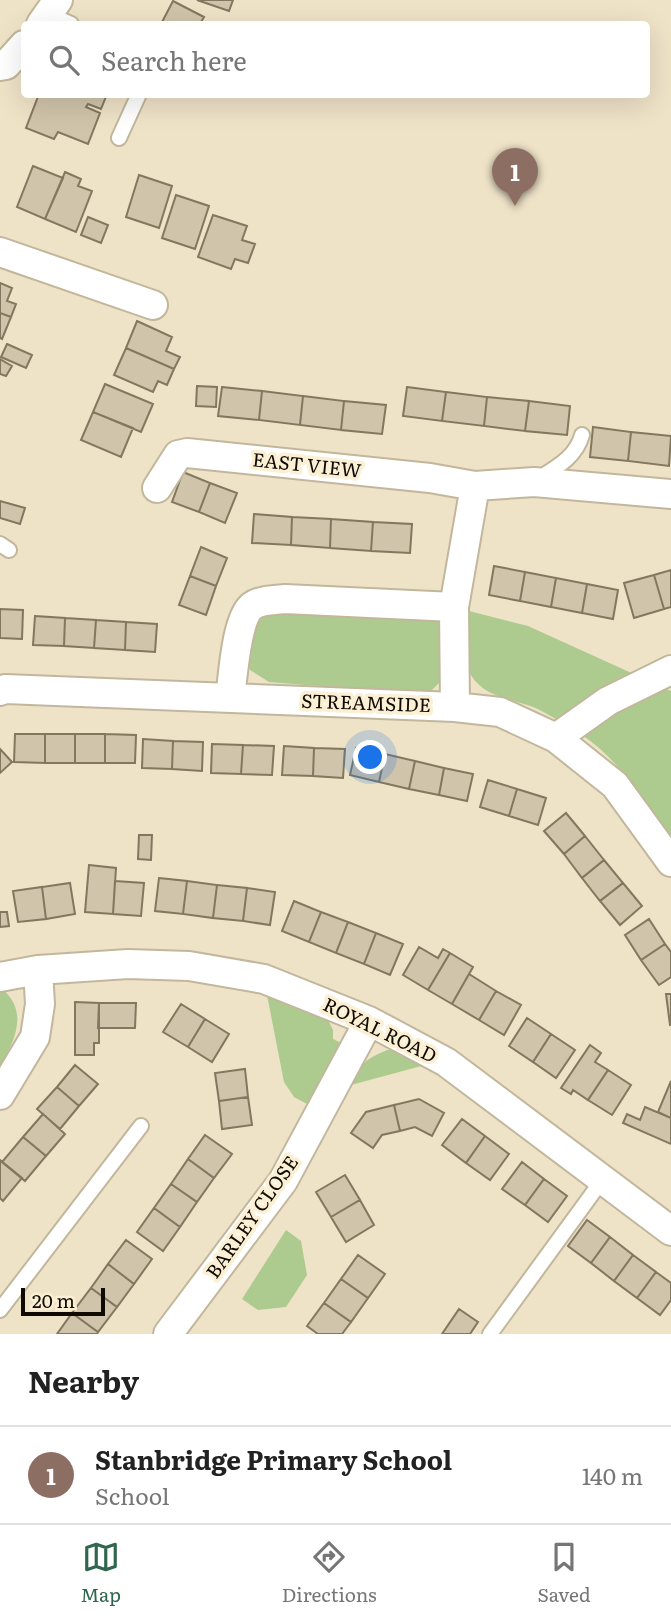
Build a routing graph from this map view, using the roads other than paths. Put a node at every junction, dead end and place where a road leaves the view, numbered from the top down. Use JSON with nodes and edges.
{"nodes":[{"id":1,"x":21,"y":49,"type":"edge"},
{"id":2,"x":0,"y":66,"type":"edge"},
{"id":3,"x":137,"y":98,"type":"edge"},
{"id":4,"x":119,"y":138,"type":"dead end"},
{"id":5,"x":0,"y":252,"type":"edge"},
{"id":6,"x":153,"y":305,"type":"dead end"},
{"id":7,"x":582,"y":435,"type":"dead end"},
{"id":8,"x":534,"y":482,"type":"junction"},
{"id":9,"x":475,"y":486,"type":"junction"},
{"id":10,"x":157,"y":488,"type":"dead end"},
{"id":11,"x":671,"y":494,"type":"edge"},
{"id":12,"x":454,"y":607,"type":"junction"},
{"id":13,"x":671,"y":670,"type":"edge"},
{"id":14,"x":0,"y":691,"type":"edge"},
{"id":15,"x":230,"y":698,"type":"junction"},
{"id":16,"x":455,"y":707,"type":"junction"},
{"id":17,"x":556,"y":738,"type":"junction"},
{"id":18,"x":671,"y":862,"type":"edge"},
{"id":19,"x":38,"y":970,"type":"junction"},
{"id":20,"x":0,"y":977,"type":"edge"},
{"id":21,"x":369,"y":1021,"type":"junction"},
{"id":22,"x":0,"y":1094,"type":"edge"},
{"id":23,"x":141,"y":1126,"type":"dead end"},
{"id":24,"x":603,"y":1179,"type":"junction"},
{"id":25,"x":671,"y":1230,"type":"edge"},
{"id":26,"x":0,"y":1310,"type":"edge"},
{"id":27,"x":168,"y":1334,"type":"edge"},
{"id":28,"x":489,"y":1334,"type":"edge"}],
"edges":[{"from":1,"to":2,"type":"street"},
{"from":3,"to":4,"type":"lane"},
{"from":5,"to":6,"type":"street"},
{"from":7,"to":8,"type":"lane"},
{"from":8,"to":9,"type":"street","name":"EAST VIEW"},
{"from":8,"to":11,"type":"street","name":"EAST VIEW"},
{"from":9,"to":10,"type":"street","name":"EAST VIEW"},
{"from":9,"to":12,"type":"street"},
{"from":12,"to":15,"type":"street"},
{"from":12,"to":16,"type":"street"},
{"from":13,"to":17,"type":"street"},
{"from":14,"to":15,"type":"street","name":"STREAMSIDE"},
{"from":15,"to":16,"type":"street","name":"STREAMSIDE"},
{"from":16,"to":17,"type":"street","name":"STREAMSIDE"},
{"from":17,"to":18,"type":"street","name":"STREAMSIDE"},
{"from":19,"to":20,"type":"street","name":"ROYAL ROAD"},
{"from":19,"to":21,"type":"street","name":"ROYAL ROAD"},
{"from":19,"to":22,"type":"street"},
{"from":21,"to":24,"type":"street","name":"ROYAL ROAD"},
{"from":21,"to":27,"type":"street","name":"BARLEY CLOSE"},
{"from":23,"to":26,"type":"lane"},
{"from":24,"to":25,"type":"street","name":"ROYAL ROAD"},
{"from":24,"to":28,"type":"lane"}]}
